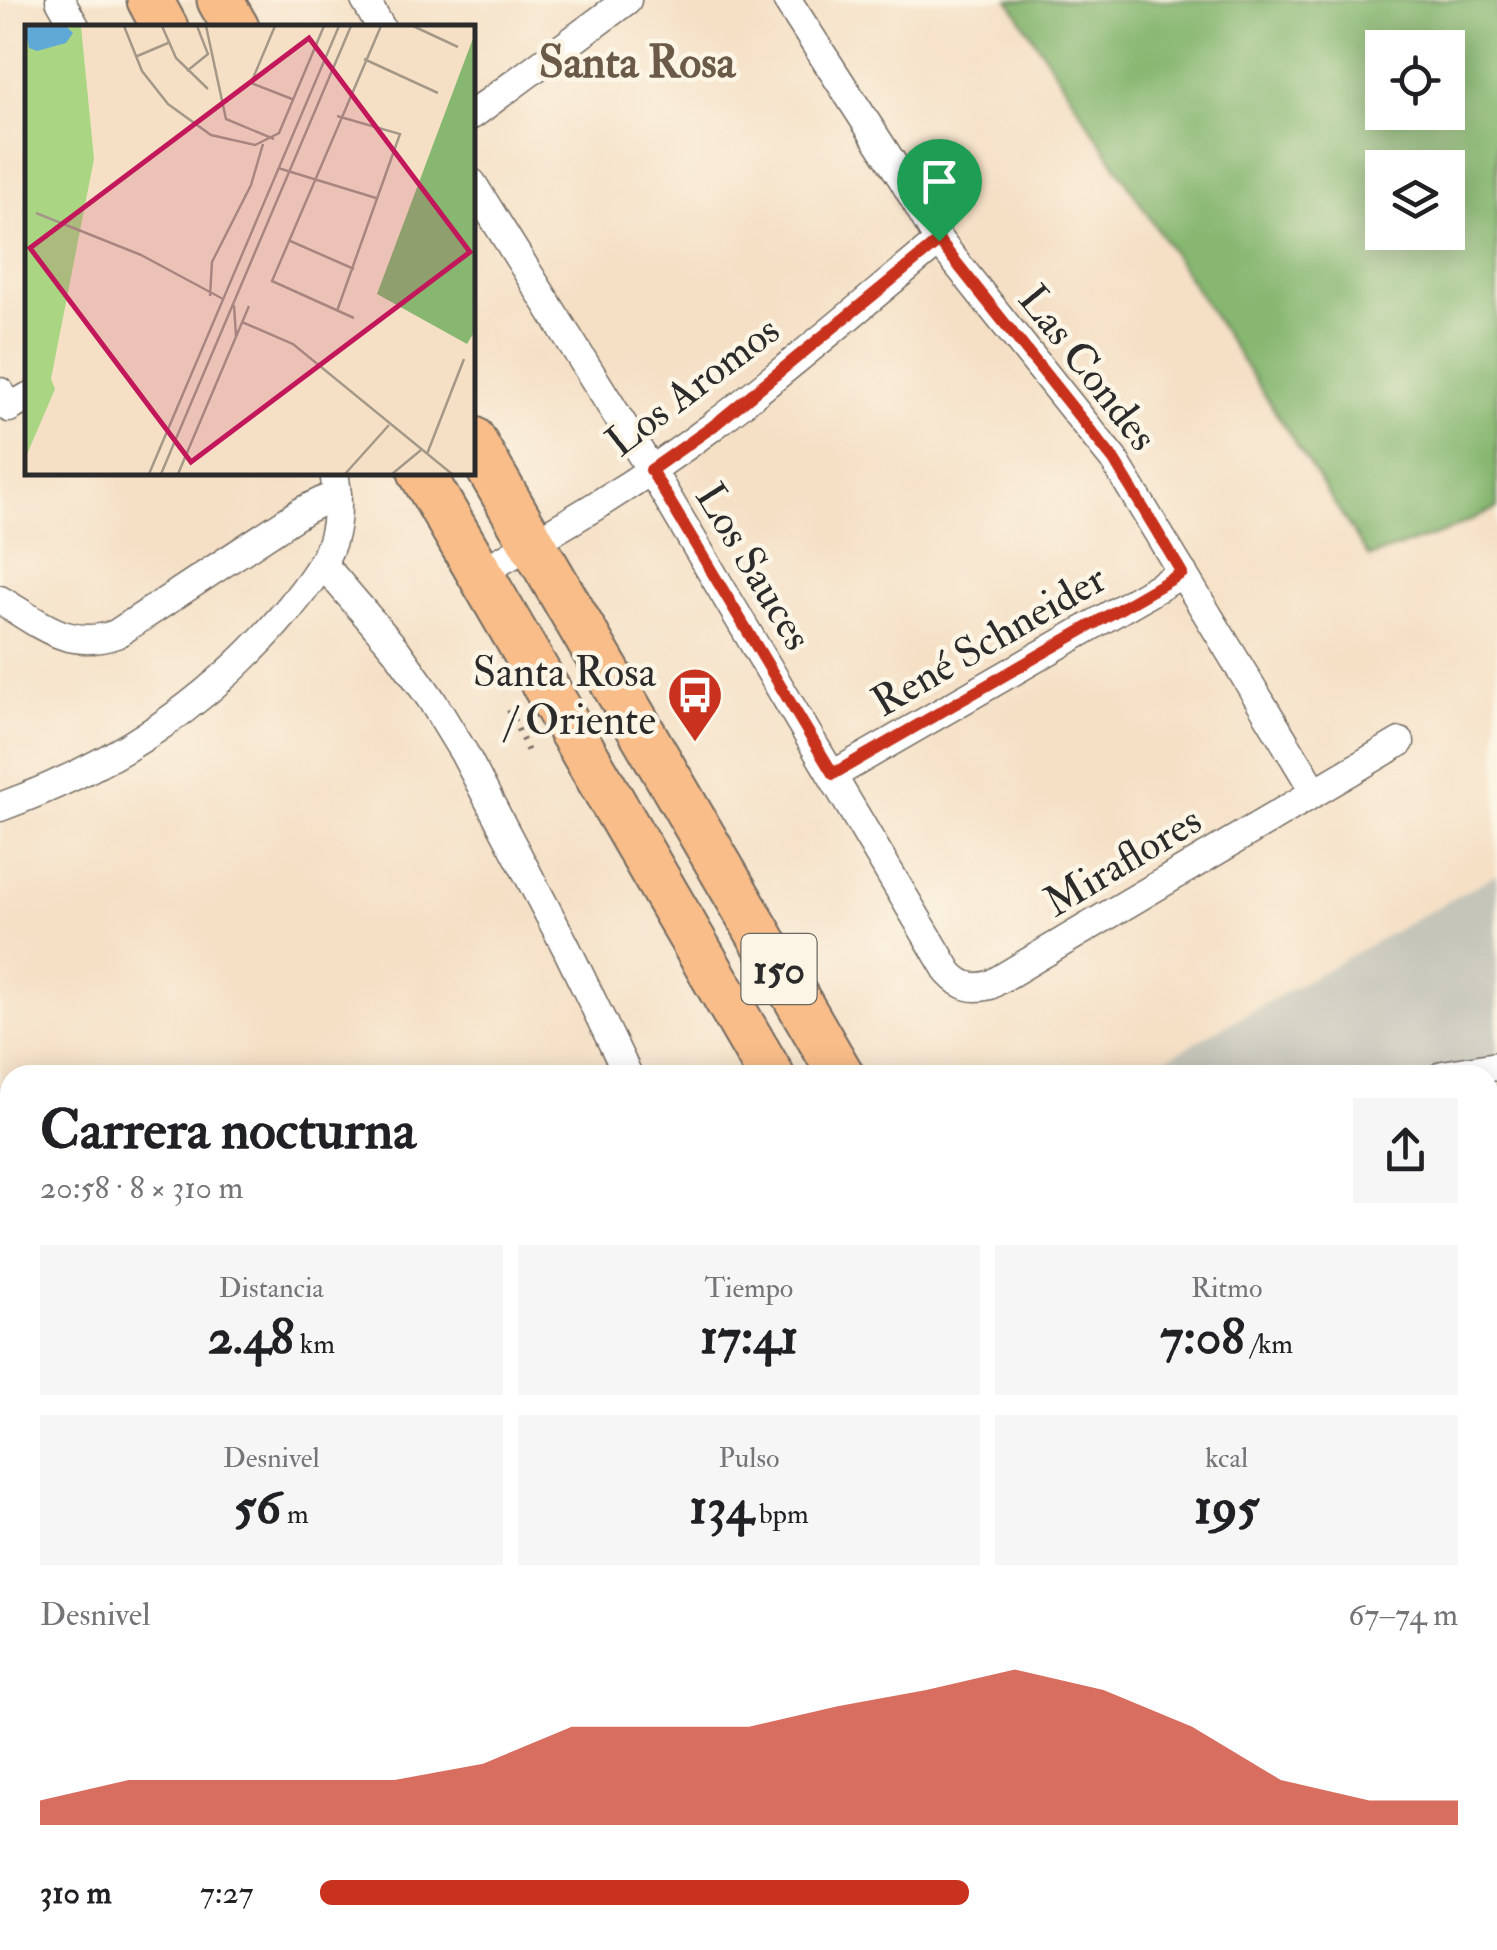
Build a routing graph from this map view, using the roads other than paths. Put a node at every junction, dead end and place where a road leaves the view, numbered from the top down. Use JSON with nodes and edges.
{"nodes":[{"id":1,"x":60,"y":0,"type":"edge"},
{"id":2,"x":150,"y":0,"type":"edge"},
{"id":3,"x":220,"y":0,"type":"edge"},
{"id":4,"x":365,"y":0,"type":"edge"},
{"id":5,"x":627,"y":0,"type":"edge"},
{"id":6,"x":787,"y":0,"type":"edge"},
{"id":7,"x":74,"y":25,"type":"edge"},
{"id":8,"x":164,"y":25,"type":"edge"},
{"id":9,"x":234,"y":25,"type":"edge"},
{"id":10,"x":379,"y":25,"type":"edge"},
{"id":11,"x":475,"y":113,"type":"edge"},
{"id":12,"x":475,"y":188,"type":"edge"},
{"id":13,"x":939,"y":241,"type":"junction"},
{"id":14,"x":475,"y":443,"type":"edge"},
{"id":15,"x":651,"y":470,"type":"junction"},
{"id":16,"x":423,"y":475,"type":"edge"},
{"id":17,"x":336,"y":484,"type":"edge"},
{"id":18,"x":532,"y":544,"type":"junction"},
{"id":19,"x":322,"y":563,"type":"junction"},
{"id":20,"x":1182,"y":573,"type":"junction"},
{"id":21,"x":479,"y":574,"type":"junction"},
{"id":22,"x":0,"y":600,"type":"edge"},
{"id":23,"x":1400,"y":742,"type":"dead end"},
{"id":24,"x":833,"y":774,"type":"junction"},
{"id":25,"x":1315,"y":792,"type":"junction"},
{"id":26,"x":0,"y":807,"type":"edge"},
{"id":27,"x":968,"y":987,"type":"joint"},
{"id":28,"x":623,"y":1065,"type":"edge"},
{"id":29,"x":765,"y":1065,"type":"edge"},
{"id":30,"x":835,"y":1065,"type":"edge"}],
"edges":[{"from":1,"to":7,"type":"street"},
{"from":2,"to":8,"type":"highway"},
{"from":3,"to":9,"type":"highway"},
{"from":4,"to":10,"type":"street"},
{"from":5,"to":11,"type":"street"},
{"from":6,"to":13,"type":"street","name":"Las Condes"},
{"from":12,"to":15,"type":"street","name":"Los Sauces"},
{"from":13,"to":15,"type":"street","name":"Los Aromos"},
{"from":13,"to":20,"type":"street","name":"Las Condes"},
{"from":14,"to":18,"type":"highway","number":"150"},
{"from":15,"to":18,"type":"street","name":"Los Aromos"},
{"from":15,"to":24,"type":"street","name":"Los Sauces"},
{"from":16,"to":21,"type":"highway","number":"150"},
{"from":17,"to":19,"type":"street"},
{"from":17,"to":22,"type":"street"},
{"from":18,"to":21,"type":"street","name":"Los Aromos"},
{"from":18,"to":30,"type":"highway","number":"150"},
{"from":19,"to":26,"type":"street"},
{"from":19,"to":28,"type":"street"},
{"from":20,"to":24,"type":"street","name":"René Schneider"},
{"from":20,"to":25,"type":"street","name":"Las Condes"},
{"from":21,"to":29,"type":"highway","number":"150"},
{"from":23,"to":25,"type":"street","name":"Miraflores"},
{"from":24,"to":27,"type":"street","name":"Los Sauces"},
{"from":25,"to":27,"type":"street","name":"Miraflores"}]}
